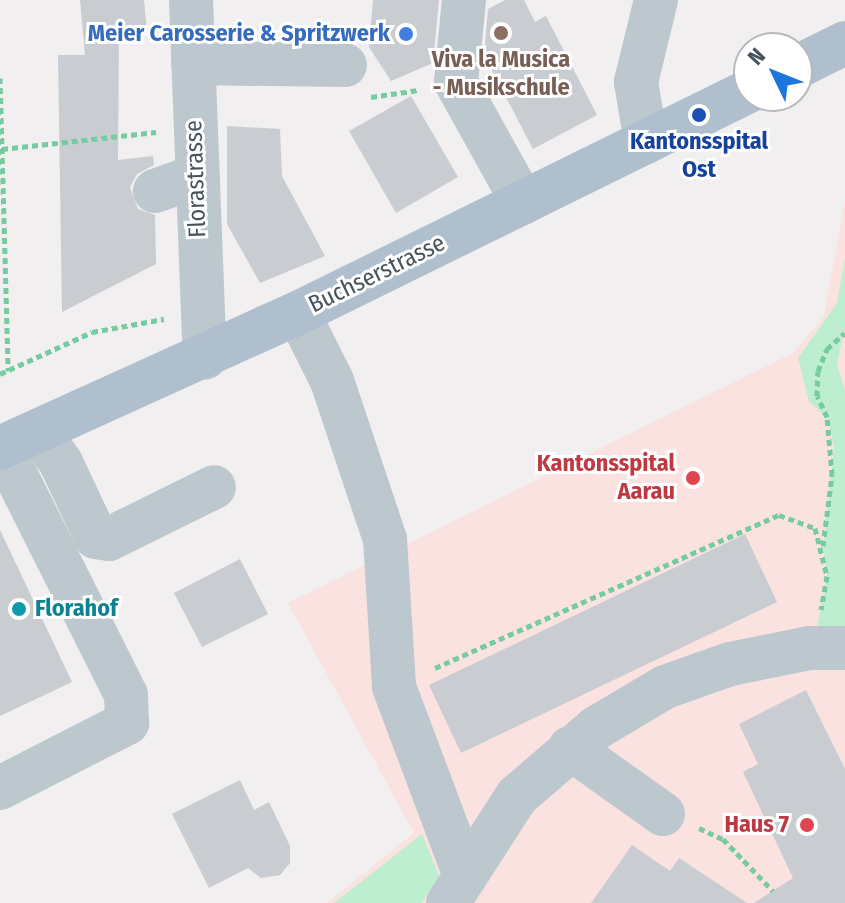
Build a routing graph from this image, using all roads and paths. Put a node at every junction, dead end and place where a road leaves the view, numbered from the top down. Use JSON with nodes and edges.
{"nodes":[{"id":1,"x":191,"y":0,"type":"edge"},
{"id":2,"x":464,"y":0,"type":"edge"},
{"id":3,"x":656,"y":0,"type":"edge"},
{"id":4,"x":845,"y":43,"type":"edge"},
{"id":5,"x":813,"y":59,"type":"edge"},
{"id":6,"x":193,"y":63,"type":"junction"},
{"id":7,"x":345,"y":65,"type":"joint"},
{"id":8,"x":0,"y":78,"type":"edge"},
{"id":9,"x":456,"y":82,"type":"junction"},
{"id":10,"x":733,"y":99,"type":"edge"},
{"id":11,"x":194,"y":128,"type":"junction"},
{"id":12,"x":646,"y":142,"type":"junction"},
{"id":13,"x":2,"y":149,"type":"edge"},
{"id":14,"x":197,"y":176,"type":"junction"},
{"id":15,"x":1,"y":187,"type":"edge"},
{"id":16,"x":155,"y":191,"type":"dead end"},
{"id":17,"x":523,"y":203,"type":"junction"},
{"id":18,"x":298,"y":313,"type":"junction"},
{"id":19,"x":845,"y":333,"type":"edge"},
{"id":20,"x":203,"y":338,"type":"junction"},
{"id":21,"x":8,"y":371,"type":"junction"},
{"id":22,"x":0,"y":374,"type":"edge"},
{"id":23,"x":13,"y":442,"type":"edge"},
{"id":24,"x":214,"y":487,"type":"dead end"},
{"id":25,"x":823,"y":547,"type":"junction"},
{"id":26,"x":827,"y":648,"type":"edge"},
{"id":27,"x":394,"y":687,"type":"junction"},
{"id":28,"x":570,"y":748,"type":"junction"},
{"id":29,"x":0,"y":788,"type":"edge"},
{"id":30,"x":663,"y":814,"type":"joint"},
{"id":31,"x":456,"y":890,"type":"edge"},
{"id":32,"x":773,"y":891,"type":"dead end"}],
"edges":[{"from":1,"to":6,"type":"street","name":"Florastrasse"},
{"from":2,"to":9,"type":"street"},
{"from":3,"to":12,"type":"street"},
{"from":4,"to":5,"type":"main road"},
{"from":6,"to":7,"type":"street"},
{"from":6,"to":11,"type":"street","name":"Florastrasse"},
{"from":7,"to":9,"type":"path"},
{"from":8,"to":13,"type":"path"},
{"from":9,"to":17,"type":"street"},
{"from":10,"to":12,"type":"main road","name":"Buchserstrasse"},
{"from":11,"to":13,"type":"path"},
{"from":11,"to":14,"type":"street","name":"Florastrasse"},
{"from":12,"to":17,"type":"main road","name":"Buchserstrasse"},
{"from":13,"to":15,"type":"path"},
{"from":14,"to":16,"type":"street"},
{"from":14,"to":20,"type":"street","name":"Florastrasse"},
{"from":15,"to":21,"type":"path"},
{"from":17,"to":18,"type":"main road","name":"Buchserstrasse"},
{"from":18,"to":20,"type":"main road","name":"Buchserstrasse"},
{"from":18,"to":27,"type":"street"},
{"from":19,"to":25,"type":"path"},
{"from":20,"to":21,"type":"path"},
{"from":20,"to":23,"type":"main road","name":"Buchserstrasse"},
{"from":21,"to":22,"type":"path"},
{"from":23,"to":24,"type":"street"},
{"from":23,"to":29,"type":"street"},
{"from":25,"to":26,"type":"path"},
{"from":25,"to":27,"type":"path"},
{"from":26,"to":28,"type":"street"},
{"from":27,"to":31,"type":"street"},
{"from":28,"to":30,"type":"street"},
{"from":28,"to":31,"type":"street"},
{"from":30,"to":32,"type":"path"}]}
